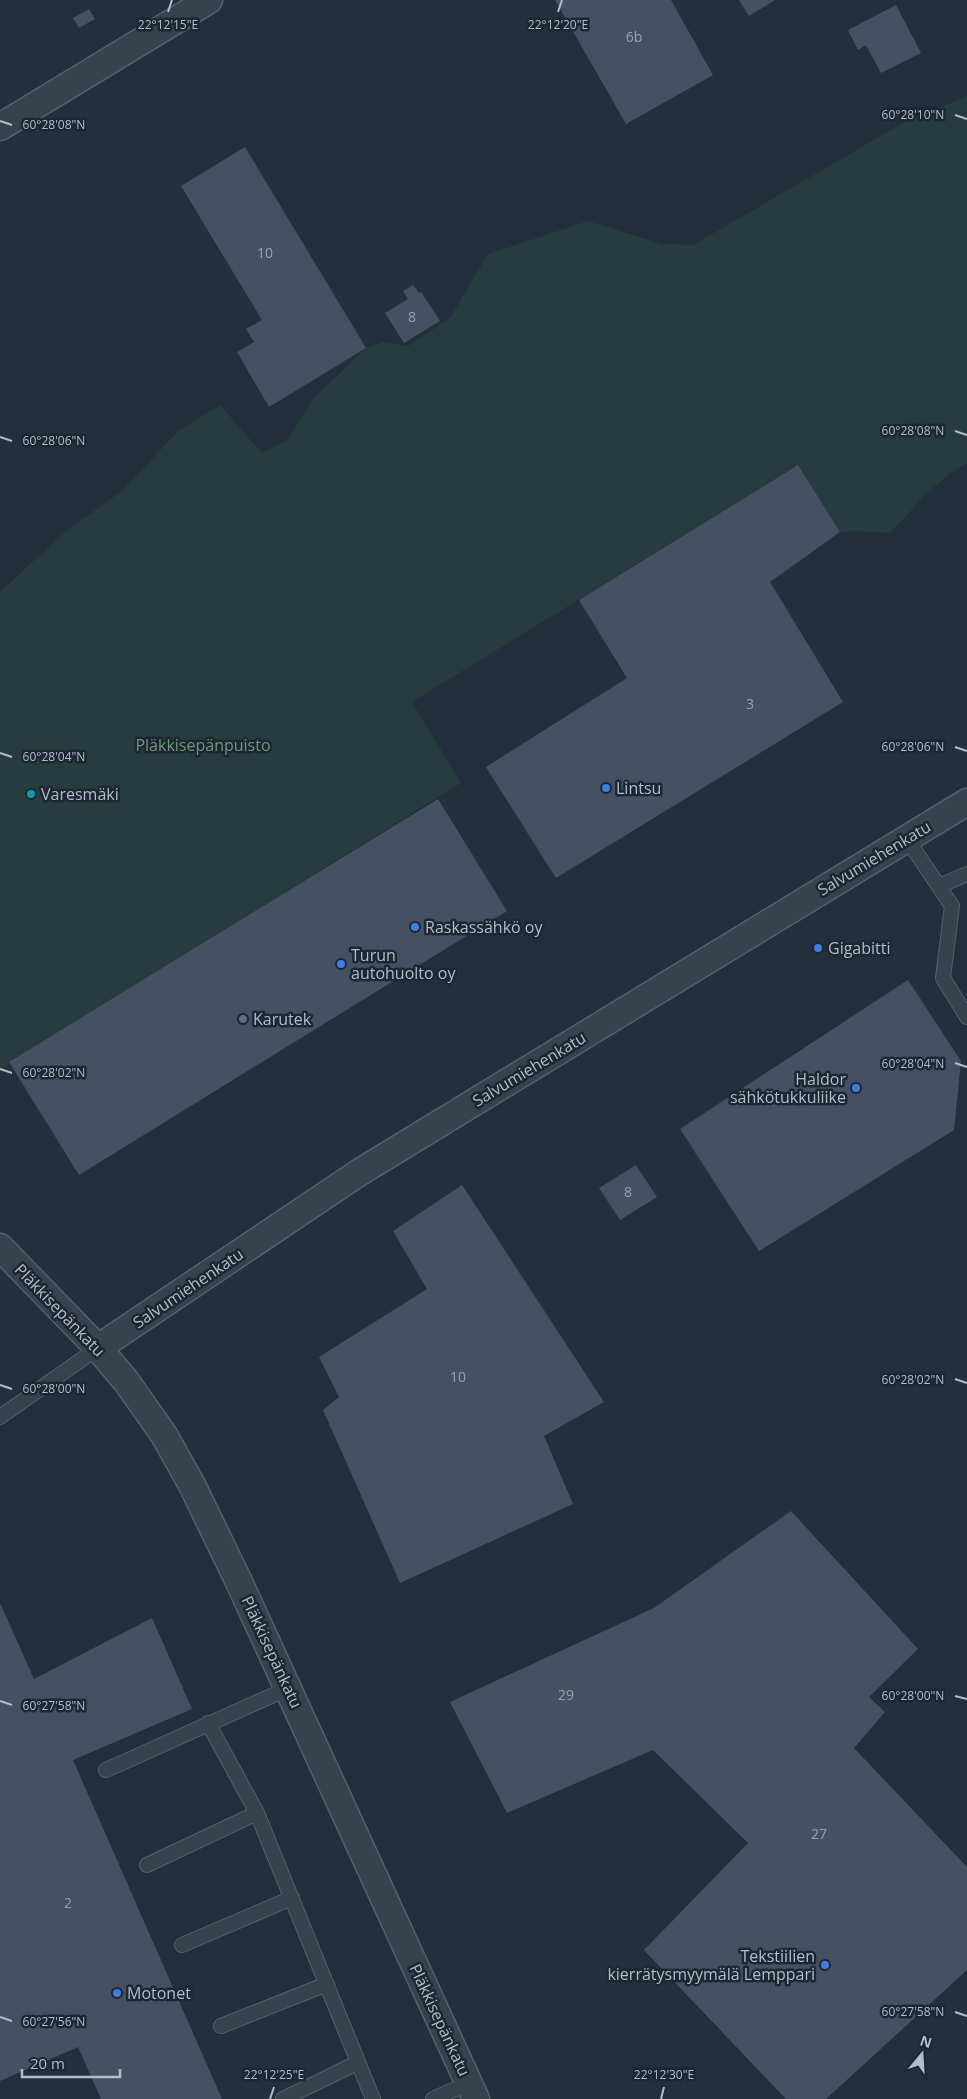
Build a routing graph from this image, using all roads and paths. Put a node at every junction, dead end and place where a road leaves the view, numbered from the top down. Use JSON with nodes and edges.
{"nodes":[{"id":1,"x":209,"y":0,"type":"edge"},
{"id":2,"x":0,"y":126,"type":"edge"},
{"id":3,"x":967,"y":802,"type":"edge"},
{"id":4,"x":906,"y":838,"type":"junction"},
{"id":5,"x":967,"y":874,"type":"edge"},
{"id":6,"x":939,"y":886,"type":"junction"},
{"id":7,"x":967,"y":1017,"type":"edge"},
{"id":8,"x":0,"y":1247,"type":"edge"},
{"id":9,"x":98,"y":1348,"type":"junction"},
{"id":10,"x":0,"y":1417,"type":"edge"},
{"id":11,"x":289,"y":1688,"type":"junction"},
{"id":12,"x":208,"y":1723,"type":"junction"},
{"id":13,"x":106,"y":1770,"type":"dead end"},
{"id":14,"x":257,"y":1813,"type":"junction"},
{"id":15,"x":147,"y":1865,"type":"dead end"},
{"id":16,"x":292,"y":1898,"type":"junction"},
{"id":17,"x":182,"y":1945,"type":"dead end"},
{"id":18,"x":327,"y":1984,"type":"junction"},
{"id":19,"x":221,"y":2026,"type":"dead end"},
{"id":20,"x":357,"y":2063,"type":"junction"},
{"id":21,"x":472,"y":2091,"type":"edge"},
{"id":22,"x":283,"y":2099,"type":"edge"},
{"id":23,"x":372,"y":2099,"type":"edge"},
{"id":24,"x":433,"y":2099,"type":"edge"}],
"edges":[{"from":1,"to":2,"type":"street"},
{"from":3,"to":4,"type":"street","name":"Salvumiehenkatu"},
{"from":4,"to":6,"type":"lane"},
{"from":4,"to":9,"type":"street","name":"Salvumiehenkatu"},
{"from":5,"to":6,"type":"lane"},
{"from":6,"to":7,"type":"lane"},
{"from":8,"to":9,"type":"street","name":"Pläkkisepänkatu"},
{"from":9,"to":10,"type":"lane"},
{"from":9,"to":11,"type":"street","name":"Pläkkisepänkatu"},
{"from":11,"to":12,"type":"lane"},
{"from":11,"to":21,"type":"street","name":"Pläkkisepänkatu"},
{"from":12,"to":13,"type":"lane"},
{"from":12,"to":14,"type":"lane"},
{"from":14,"to":15,"type":"lane"},
{"from":14,"to":16,"type":"lane"},
{"from":16,"to":17,"type":"lane"},
{"from":16,"to":18,"type":"lane"},
{"from":18,"to":19,"type":"lane"},
{"from":18,"to":20,"type":"lane"},
{"from":20,"to":22,"type":"lane"},
{"from":20,"to":23,"type":"lane"},
{"from":21,"to":24,"type":"lane"}]}
